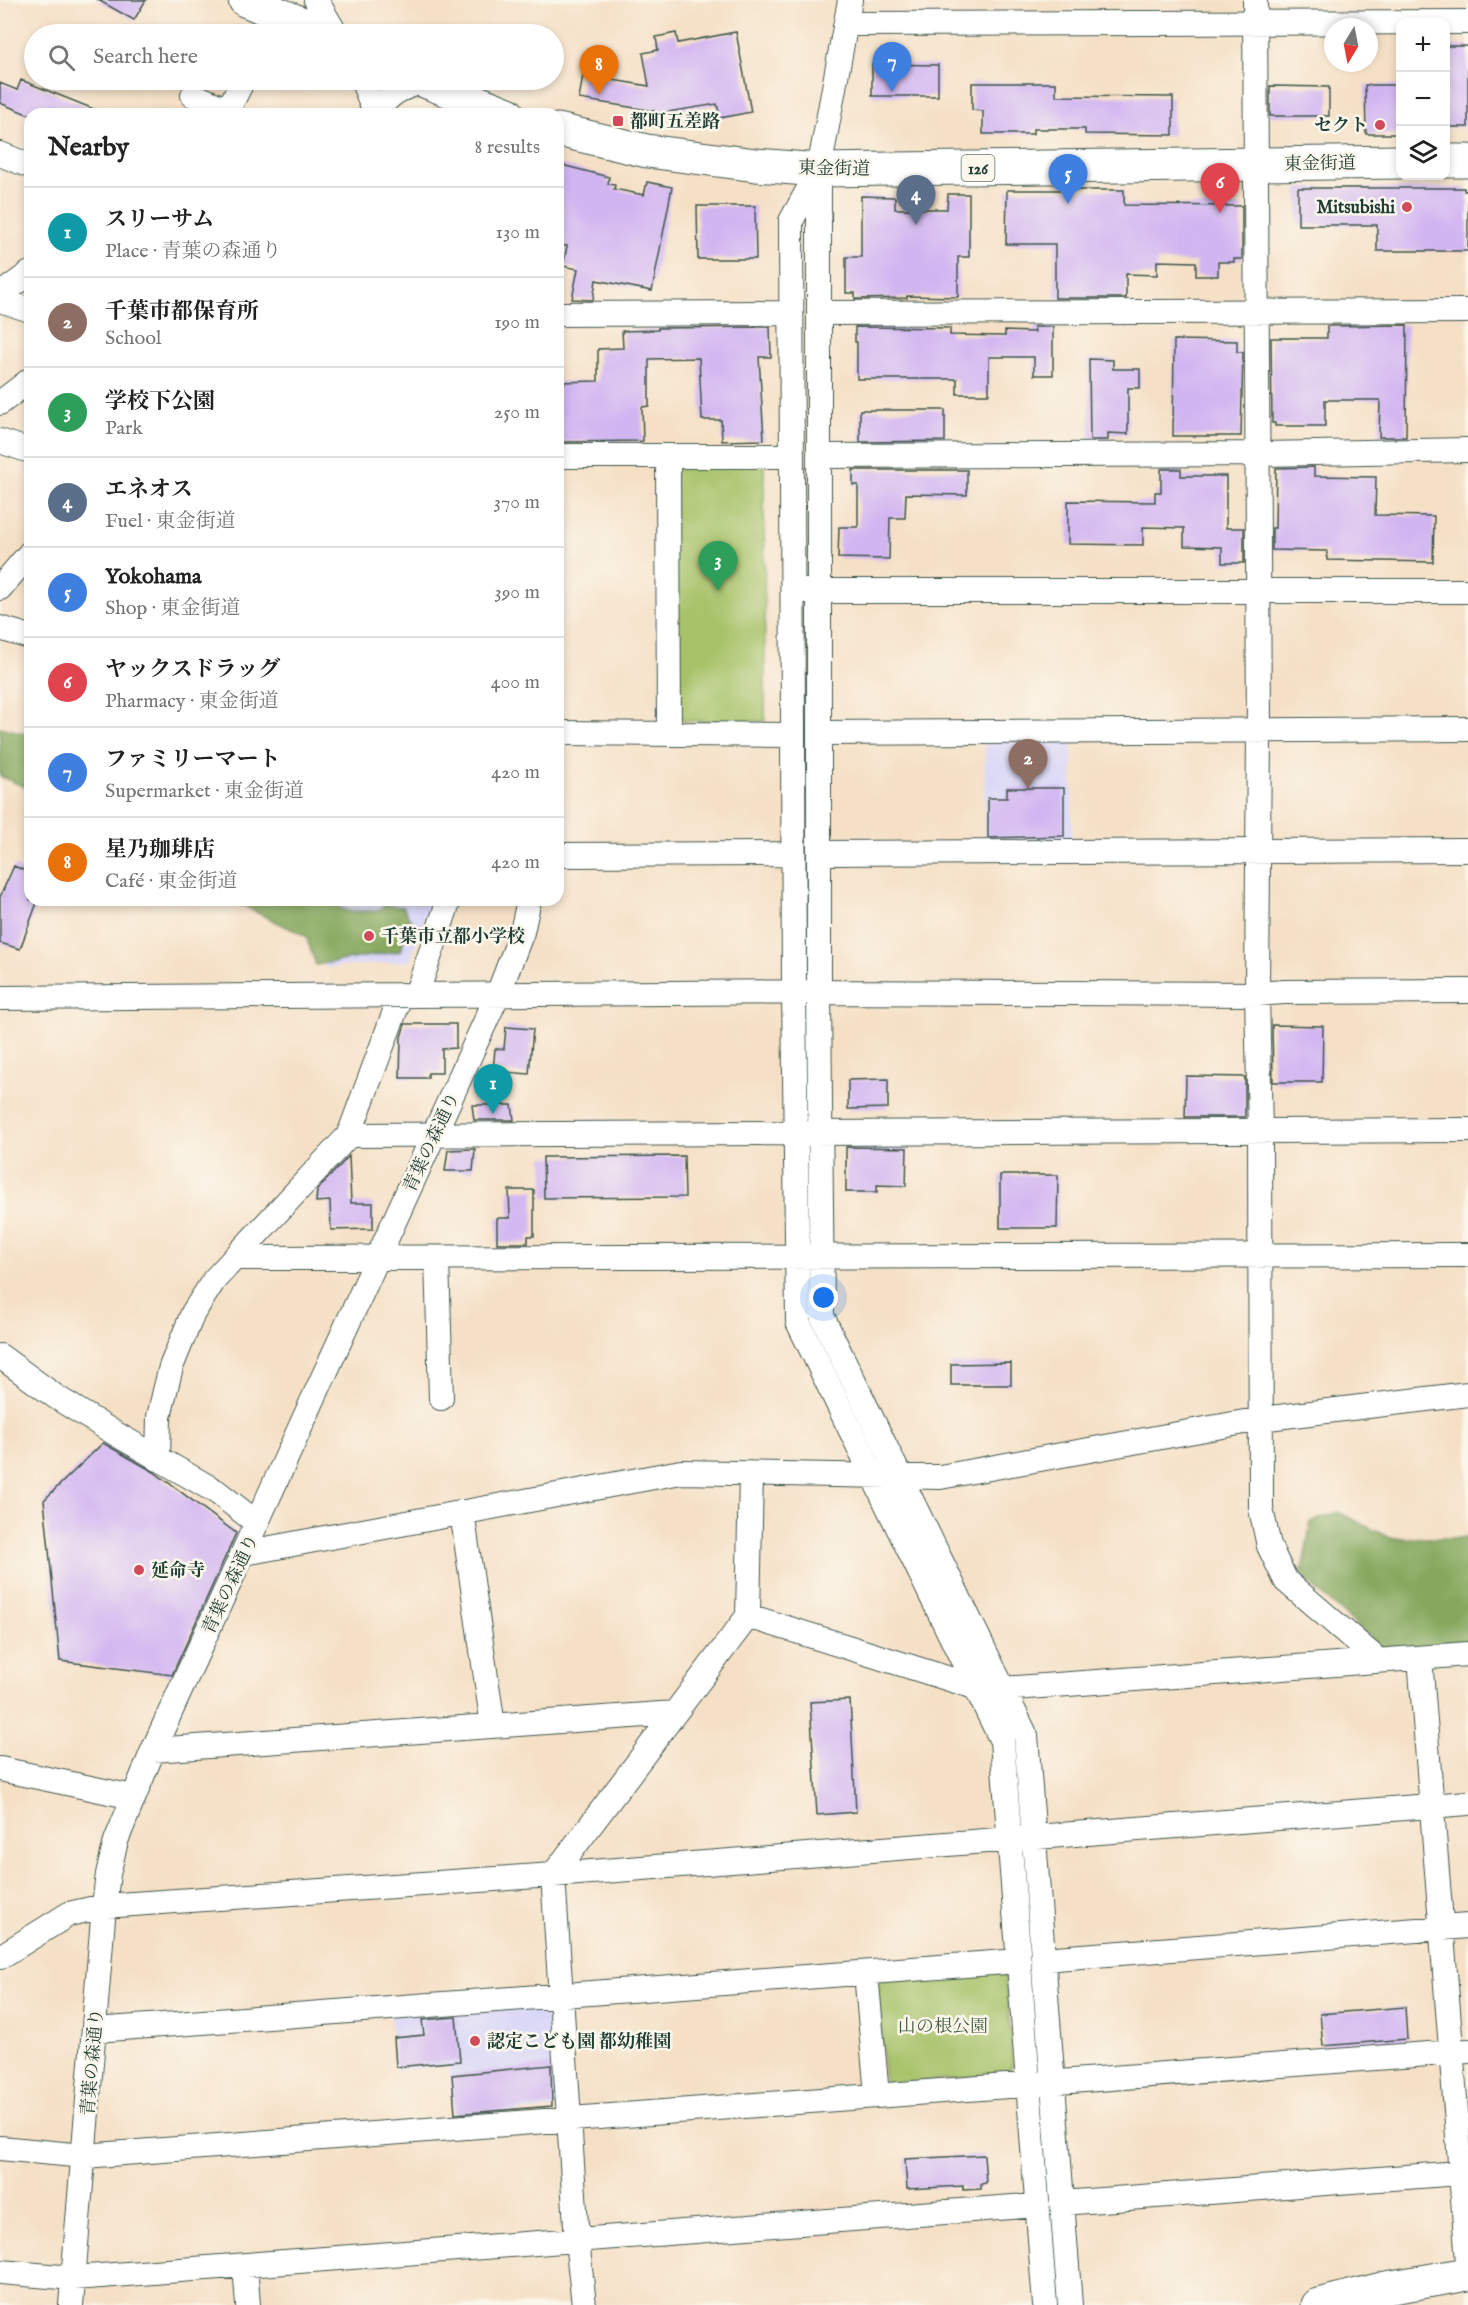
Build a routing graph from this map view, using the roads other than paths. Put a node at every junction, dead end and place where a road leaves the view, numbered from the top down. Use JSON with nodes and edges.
{"nodes":[{"id":1,"x":245,"y":0,"type":"edge"},
{"id":2,"x":850,"y":0,"type":"edge"},
{"id":3,"x":1255,"y":12,"type":"edge"},
{"id":4,"x":296,"y":17,"type":"edge"},
{"id":5,"x":1468,"y":22,"type":"edge"},
{"id":6,"x":312,"y":24,"type":"edge"},
{"id":7,"x":846,"y":24,"type":"junction"},
{"id":8,"x":238,"y":90,"type":"edge"},
{"id":9,"x":366,"y":90,"type":"edge"},
{"id":10,"x":397,"y":90,"type":"edge"},
{"id":11,"x":448,"y":90,"type":"edge"},
{"id":12,"x":193,"y":95,"type":"dead end"},
{"id":13,"x":223,"y":108,"type":"edge"},
{"id":14,"x":229,"y":108,"type":"edge"},
{"id":15,"x":374,"y":108,"type":"edge"},
{"id":16,"x":380,"y":108,"type":"edge"},
{"id":17,"x":493,"y":108,"type":"edge"},
{"id":18,"x":564,"y":131,"type":"edge"},
{"id":19,"x":0,"y":154,"type":"edge"},
{"id":20,"x":1468,"y":161,"type":"edge"},
{"id":21,"x":1396,"y":162,"type":"edge"},
{"id":22,"x":1450,"y":162,"type":"edge"},
{"id":23,"x":24,"y":164,"type":"edge"},
{"id":24,"x":1256,"y":164,"type":"junction"},
{"id":25,"x":819,"y":170,"type":"junction"},
{"id":26,"x":24,"y":277,"type":"edge"},
{"id":27,"x":0,"y":295,"type":"edge"},
{"id":28,"x":0,"y":300,"type":"edge"},
{"id":29,"x":24,"y":308,"type":"edge"},
{"id":30,"x":1468,"y":311,"type":"edge"},
{"id":31,"x":791,"y":313,"type":"junction"},
{"id":32,"x":819,"y":313,"type":"junction"},
{"id":33,"x":1258,"y":313,"type":"junction"},
{"id":34,"x":564,"y":314,"type":"edge"},
{"id":35,"x":24,"y":385,"type":"edge"},
{"id":36,"x":0,"y":404,"type":"edge"},
{"id":37,"x":0,"y":441,"type":"edge"},
{"id":38,"x":24,"y":449,"type":"edge"},
{"id":39,"x":1468,"y":450,"type":"edge"},
{"id":40,"x":1257,"y":454,"type":"junction"},
{"id":41,"x":564,"y":456,"type":"edge"},
{"id":42,"x":668,"y":456,"type":"junction"},
{"id":43,"x":792,"y":456,"type":"junction"},
{"id":44,"x":819,"y":456,"type":"junction"},
{"id":45,"x":24,"y":561,"type":"edge"},
{"id":46,"x":0,"y":588,"type":"edge"},
{"id":47,"x":792,"y":591,"type":"junction"},
{"id":48,"x":820,"y":591,"type":"junction"},
{"id":49,"x":1468,"y":591,"type":"edge"},
{"id":50,"x":1258,"y":592,"type":"junction"},
{"id":51,"x":0,"y":628,"type":"edge"},
{"id":52,"x":24,"y":635,"type":"edge"},
{"id":53,"x":1468,"y":729,"type":"edge"},
{"id":54,"x":1259,"y":731,"type":"junction"},
{"id":55,"x":564,"y":733,"type":"edge"},
{"id":56,"x":820,"y":733,"type":"junction"},
{"id":57,"x":669,"y":734,"type":"junction"},
{"id":58,"x":793,"y":735,"type":"junction"},
{"id":59,"x":1468,"y":850,"type":"edge"},
{"id":60,"x":1259,"y":851,"type":"junction"},
{"id":61,"x":821,"y":853,"type":"junction"},
{"id":62,"x":793,"y":854,"type":"junction"},
{"id":63,"x":564,"y":855,"type":"edge"},
{"id":64,"x":446,"y":906,"type":"edge"},
{"id":65,"x":528,"y":906,"type":"edge"},
{"id":66,"x":1468,"y":991,"type":"edge"},
{"id":67,"x":794,"y":992,"type":"junction"},
{"id":68,"x":819,"y":992,"type":"junction"},
{"id":69,"x":498,"y":994,"type":"junction"},
{"id":70,"x":1257,"y":994,"type":"junction"},
{"id":71,"x":409,"y":995,"type":"junction"},
{"id":72,"x":0,"y":998,"type":"edge"},
{"id":73,"x":1468,"y":1130,"type":"edge"},
{"id":74,"x":1260,"y":1131,"type":"junction"},
{"id":75,"x":797,"y":1133,"type":"junction"},
{"id":76,"x":821,"y":1133,"type":"junction"},
{"id":77,"x":435,"y":1135,"type":"junction"},
{"id":78,"x":349,"y":1136,"type":"junction"},
{"id":79,"x":1260,"y":1255,"type":"junction"},
{"id":80,"x":1468,"y":1255,"type":"edge"},
{"id":81,"x":798,"y":1256,"type":"junction"},
{"id":82,"x":822,"y":1256,"type":"junction"},
{"id":83,"x":235,"y":1258,"type":"junction"},
{"id":84,"x":378,"y":1258,"type":"junction"},
{"id":85,"x":437,"y":1258,"type":"junction"},
{"id":86,"x":0,"y":1356,"type":"edge"},
{"id":87,"x":1468,"y":1394,"type":"edge"},
{"id":88,"x":441,"y":1398,"type":"dead end"},
{"id":89,"x":1261,"y":1419,"type":"junction"},
{"id":90,"x":158,"y":1459,"type":"junction"},
{"id":91,"x":751,"y":1473,"type":"junction"},
{"id":92,"x":873,"y":1476,"type":"junction"},
{"id":93,"x":900,"y":1477,"type":"junction"},
{"id":94,"x":462,"y":1512,"type":"junction"},
{"id":95,"x":257,"y":1523,"type":"junction"},
{"id":96,"x":244,"y":1553,"type":"junction"},
{"id":97,"x":748,"y":1616,"type":"junction"},
{"id":98,"x":1468,"y":1654,"type":"edge"},
{"id":99,"x":1420,"y":1658,"type":"junction"},
{"id":100,"x":1379,"y":1661,"type":"junction"},
{"id":101,"x":975,"y":1687,"type":"junction"},
{"id":102,"x":1004,"y":1689,"type":"junction"},
{"id":103,"x":674,"y":1713,"type":"junction"},
{"id":104,"x":493,"y":1726,"type":"junction"},
{"id":105,"x":153,"y":1750,"type":"junction"},
{"id":106,"x":0,"y":1769,"type":"edge"},
{"id":107,"x":133,"y":1797,"type":"junction"},
{"id":108,"x":1468,"y":1803,"type":"edge"},
{"id":109,"x":1431,"y":1806,"type":"junction"},
{"id":110,"x":1034,"y":1837,"type":"junction"},
{"id":111,"x":1009,"y":1839,"type":"junction"},
{"id":112,"x":553,"y":1875,"type":"junction"},
{"id":113,"x":104,"y":1906,"type":"junction"},
{"id":114,"x":1468,"y":1926,"type":"edge"},
{"id":115,"x":1440,"y":1928,"type":"junction"},
{"id":116,"x":0,"y":1957,"type":"edge"},
{"id":117,"x":1043,"y":1959,"type":"junction"},
{"id":118,"x":1019,"y":1961,"type":"junction"},
{"id":119,"x":866,"y":1973,"type":"junction"},
{"id":120,"x":561,"y":1997,"type":"junction"},
{"id":121,"x":95,"y":2030,"type":"junction"},
{"id":122,"x":1459,"y":2051,"type":"edge"},
{"id":123,"x":1053,"y":2082,"type":"junction"},
{"id":124,"x":1028,"y":2084,"type":"junction"},
{"id":125,"x":877,"y":2095,"type":"junction"},
{"id":126,"x":569,"y":2118,"type":"junction"},
{"id":127,"x":0,"y":2148,"type":"edge"},
{"id":128,"x":84,"y":2156,"type":"junction"},
{"id":129,"x":1459,"y":2173,"type":"junction"},
{"id":130,"x":1062,"y":2203,"type":"junction"},
{"id":131,"x":1038,"y":2205,"type":"junction"},
{"id":132,"x":577,"y":2240,"type":"junction"},
{"id":133,"x":1468,"y":2262,"type":"edge"},
{"id":134,"x":245,"y":2265,"type":"junction"},
{"id":135,"x":0,"y":2272,"type":"edge"},
{"id":136,"x":1468,"y":2274,"type":"edge"},
{"id":137,"x":74,"y":2278,"type":"junction"},
{"id":138,"x":71,"y":2305,"type":"edge"},
{"id":139,"x":248,"y":2305,"type":"edge"},
{"id":140,"x":584,"y":2305,"type":"edge"},
{"id":141,"x":1046,"y":2305,"type":"edge"},
{"id":142,"x":1070,"y":2305,"type":"edge"},
{"id":143,"x":1318,"y":2305,"type":"edge"}],
"edges":[{"from":1,"to":4,"type":"highway"},
{"from":2,"to":7,"type":"street"},
{"from":3,"to":5,"type":"street"},
{"from":3,"to":7,"type":"street"},
{"from":3,"to":24,"type":"street"},
{"from":4,"to":6,"type":"street"},
{"from":7,"to":25,"type":"street"},
{"from":8,"to":14,"type":"street"},
{"from":9,"to":15,"type":"street"},
{"from":10,"to":16,"type":"street"},
{"from":11,"to":17,"type":"highway"},
{"from":12,"to":13,"type":"street"},
{"from":18,"to":25,"type":"highway","name":"東金街道","number":"126"},
{"from":19,"to":23,"type":"street"},
{"from":20,"to":22,"type":"highway"},
{"from":21,"to":24,"type":"highway","name":"東金街道","number":"126"},
{"from":24,"to":25,"type":"highway","name":"東金街道","number":"126"},
{"from":24,"to":33,"type":"street"},
{"from":25,"to":31,"type":"street"},
{"from":25,"to":32,"type":"street"},
{"from":26,"to":27,"type":"street"},
{"from":28,"to":29,"type":"street"},
{"from":30,"to":33,"type":"street"},
{"from":31,"to":34,"type":"street"},
{"from":31,"to":43,"type":"street"},
{"from":32,"to":33,"type":"street"},
{"from":32,"to":44,"type":"street"},
{"from":33,"to":40,"type":"street"},
{"from":35,"to":36,"type":"street"},
{"from":37,"to":38,"type":"street"},
{"from":39,"to":40,"type":"street"},
{"from":40,"to":44,"type":"street"},
{"from":40,"to":50,"type":"street"},
{"from":41,"to":42,"type":"street"},
{"from":42,"to":43,"type":"street"},
{"from":42,"to":57,"type":"street"},
{"from":43,"to":47,"type":"street"},
{"from":44,"to":48,"type":"street"},
{"from":45,"to":46,"type":"street"},
{"from":47,"to":48,"type":"street"},
{"from":47,"to":58,"type":"street"},
{"from":48,"to":50,"type":"street"},
{"from":48,"to":56,"type":"street"},
{"from":49,"to":50,"type":"street"},
{"from":50,"to":54,"type":"street"},
{"from":51,"to":52,"type":"street"},
{"from":53,"to":54,"type":"street"},
{"from":54,"to":56,"type":"street"},
{"from":54,"to":60,"type":"street"},
{"from":55,"to":57,"type":"street"},
{"from":56,"to":61,"type":"street"},
{"from":57,"to":58,"type":"street"},
{"from":58,"to":62,"type":"street"},
{"from":59,"to":60,"type":"street"},
{"from":60,"to":61,"type":"street"},
{"from":60,"to":70,"type":"street"},
{"from":61,"to":68,"type":"street"},
{"from":62,"to":63,"type":"street"},
{"from":62,"to":67,"type":"street"},
{"from":64,"to":71,"type":"street"},
{"from":65,"to":69,"type":"street","name":"青葉の森通り"},
{"from":66,"to":70,"type":"street"},
{"from":67,"to":68,"type":"street"},
{"from":67,"to":69,"type":"street"},
{"from":67,"to":75,"type":"street"},
{"from":68,"to":70,"type":"street"},
{"from":68,"to":76,"type":"street"},
{"from":69,"to":71,"type":"street"},
{"from":69,"to":77,"type":"street","name":"青葉の森通り"},
{"from":70,"to":74,"type":"street"},
{"from":71,"to":72,"type":"street"},
{"from":71,"to":78,"type":"street"},
{"from":73,"to":74,"type":"street"},
{"from":74,"to":76,"type":"street"},
{"from":74,"to":79,"type":"street"},
{"from":75,"to":76,"type":"street"},
{"from":75,"to":77,"type":"street"},
{"from":75,"to":81,"type":"street"},
{"from":76,"to":82,"type":"street"},
{"from":77,"to":78,"type":"street"},
{"from":77,"to":84,"type":"street","name":"青葉の森通り"},
{"from":78,"to":83,"type":"street"},
{"from":79,"to":80,"type":"street"},
{"from":79,"to":82,"type":"street"},
{"from":79,"to":89,"type":"street"},
{"from":81,"to":82,"type":"street"},
{"from":81,"to":85,"type":"street"},
{"from":81,"to":92,"type":"street"},
{"from":82,"to":93,"type":"street"},
{"from":83,"to":84,"type":"street"},
{"from":83,"to":90,"type":"street"},
{"from":84,"to":85,"type":"street"},
{"from":84,"to":95,"type":"street","name":"青葉の森通り"},
{"from":85,"to":88,"type":"street"},
{"from":86,"to":90,"type":"street"},
{"from":87,"to":89,"type":"street"},
{"from":89,"to":93,"type":"street"},
{"from":89,"to":100,"type":"street"},
{"from":90,"to":95,"type":"street"},
{"from":91,"to":92,"type":"street"},
{"from":91,"to":94,"type":"street"},
{"from":91,"to":97,"type":"street"},
{"from":92,"to":93,"type":"street"},
{"from":92,"to":101,"type":"street"},
{"from":93,"to":102,"type":"street"},
{"from":94,"to":96,"type":"street"},
{"from":94,"to":104,"type":"street"},
{"from":95,"to":96,"type":"street","name":"青葉の森通り"},
{"from":96,"to":105,"type":"street","name":"青葉の森通り"},
{"from":97,"to":101,"type":"street"},
{"from":97,"to":103,"type":"street"},
{"from":98,"to":99,"type":"street"},
{"from":99,"to":100,"type":"street"},
{"from":99,"to":109,"type":"street"},
{"from":100,"to":102,"type":"street"},
{"from":101,"to":111,"type":"street"},
{"from":102,"to":110,"type":"street"},
{"from":103,"to":104,"type":"street"},
{"from":103,"to":112,"type":"street"},
{"from":104,"to":105,"type":"street"},
{"from":105,"to":107,"type":"street","name":"青葉の森通り"},
{"from":106,"to":107,"type":"street"},
{"from":107,"to":113,"type":"street","name":"青葉の森通り"},
{"from":108,"to":109,"type":"street"},
{"from":109,"to":110,"type":"street"},
{"from":109,"to":115,"type":"street"},
{"from":110,"to":111,"type":"street"},
{"from":110,"to":117,"type":"street"},
{"from":111,"to":112,"type":"street"},
{"from":111,"to":118,"type":"street"},
{"from":112,"to":113,"type":"street"},
{"from":112,"to":120,"type":"street"},
{"from":113,"to":116,"type":"street"},
{"from":113,"to":121,"type":"street","name":"青葉の森通り"},
{"from":114,"to":115,"type":"street"},
{"from":115,"to":117,"type":"street"},
{"from":115,"to":122,"type":"street"},
{"from":117,"to":123,"type":"street"},
{"from":118,"to":119,"type":"street"},
{"from":118,"to":124,"type":"street"},
{"from":119,"to":120,"type":"street"},
{"from":119,"to":125,"type":"street"},
{"from":120,"to":121,"type":"street"},
{"from":120,"to":126,"type":"street"},
{"from":121,"to":128,"type":"street","name":"青葉の森通り"},
{"from":122,"to":123,"type":"street"},
{"from":122,"to":129,"type":"street"},
{"from":123,"to":124,"type":"street"},
{"from":123,"to":130,"type":"street"},
{"from":124,"to":125,"type":"street"},
{"from":124,"to":131,"type":"street"},
{"from":125,"to":126,"type":"street"},
{"from":126,"to":128,"type":"street"},
{"from":126,"to":132,"type":"street"},
{"from":127,"to":128,"type":"street"},
{"from":128,"to":137,"type":"street","name":"青葉の森通り"},
{"from":129,"to":130,"type":"street"},
{"from":129,"to":133,"type":"street"},
{"from":130,"to":142,"type":"street"},
{"from":131,"to":132,"type":"street"},
{"from":131,"to":141,"type":"street"},
{"from":132,"to":134,"type":"street"},
{"from":132,"to":140,"type":"street"},
{"from":134,"to":137,"type":"street"},
{"from":134,"to":139,"type":"street"},
{"from":135,"to":137,"type":"street"},
{"from":136,"to":143,"type":"highway"},
{"from":137,"to":138,"type":"street","name":"青葉の森通り"}]}
